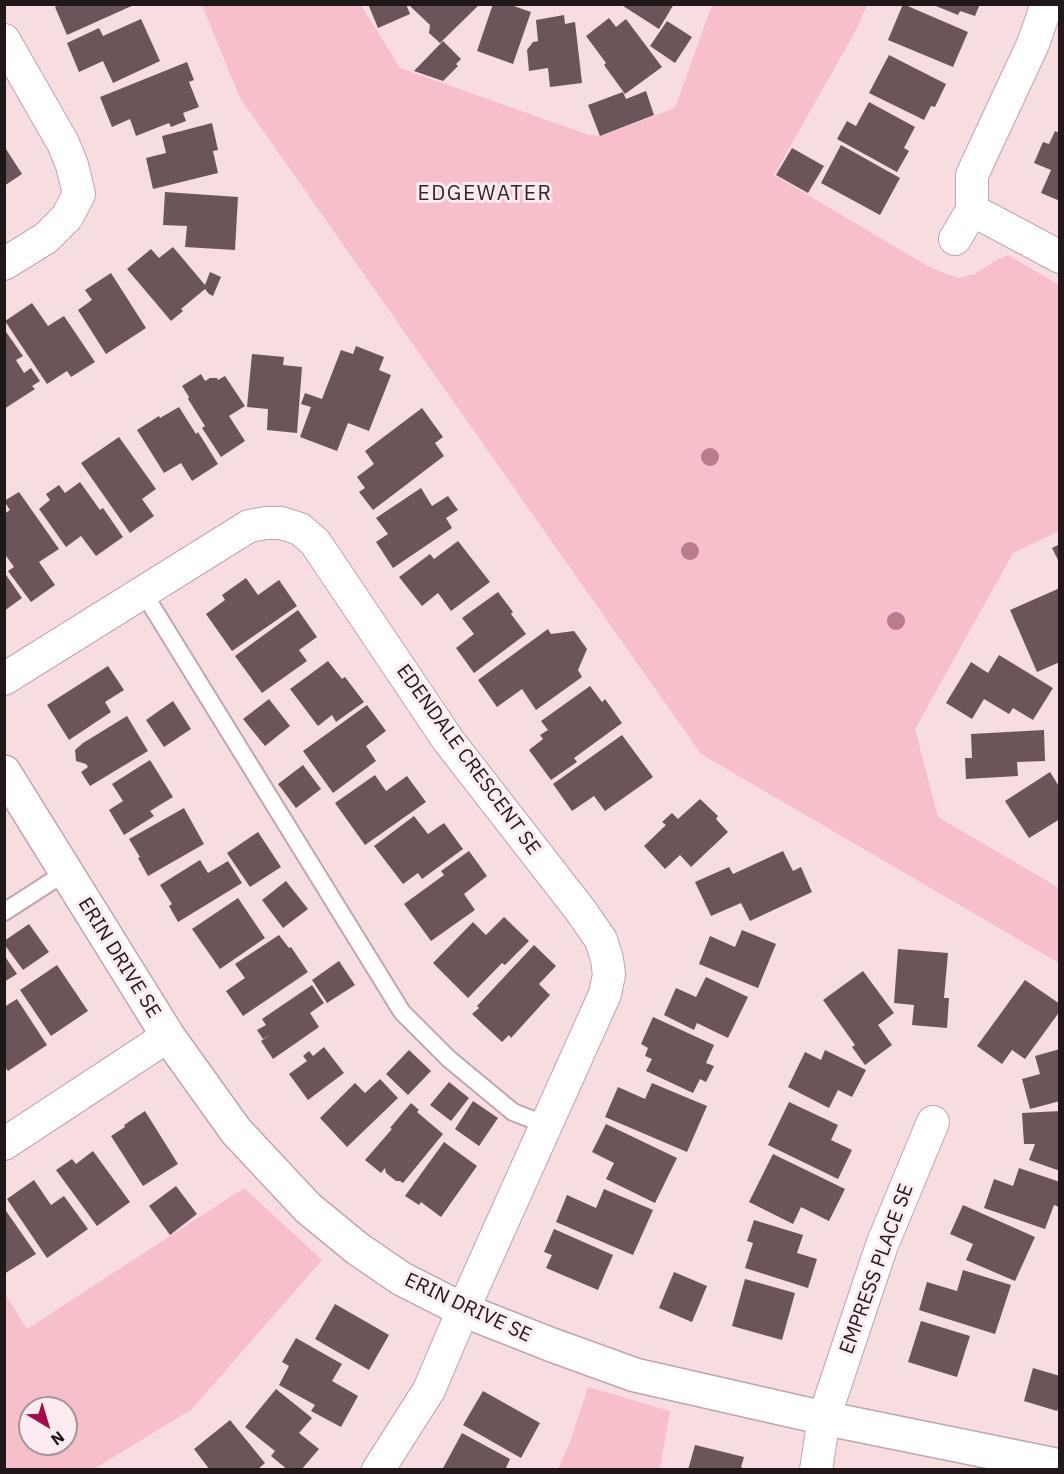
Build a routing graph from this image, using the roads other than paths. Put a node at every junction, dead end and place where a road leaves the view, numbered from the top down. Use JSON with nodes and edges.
{"nodes":[{"id":1,"x":1047,"y":4,"type":"edge"},
{"id":2,"x":4,"y":40,"type":"edge"},
{"id":3,"x":972,"y":210,"type":"junction"},
{"id":4,"x":955,"y":239,"type":"dead end"},
{"id":5,"x":1059,"y":257,"type":"edge"},
{"id":6,"x":4,"y":264,"type":"edge"},
{"id":7,"x":143,"y":592,"type":"junction"},
{"id":8,"x":4,"y":679,"type":"edge"},
{"id":9,"x":4,"y":772,"type":"edge"},
{"id":10,"x":66,"y":872,"type":"junction"},
{"id":11,"x":4,"y":912,"type":"edge"},
{"id":12,"x":168,"y":1036,"type":"junction"},
{"id":13,"x":933,"y":1122,"type":"dead end"},
{"id":14,"x":546,"y":1125,"type":"junction"},
{"id":15,"x":4,"y":1143,"type":"edge"},
{"id":16,"x":463,"y":1310,"type":"junction"},
{"id":17,"x":824,"y":1418,"type":"junction"},
{"id":18,"x":1059,"y":1466,"type":"edge"},
{"id":19,"x":378,"y":1470,"type":"edge"},
{"id":20,"x":816,"y":1470,"type":"edge"}],
"edges":[{"from":1,"to":3,"type":"street"},
{"from":2,"to":6,"type":"street"},
{"from":3,"to":4,"type":"street"},
{"from":3,"to":5,"type":"street"},
{"from":7,"to":8,"type":"street","name":"EDENDALE CRESCENT SE"},
{"from":7,"to":14,"type":"lane"},
{"from":7,"to":14,"type":"street","name":"EDENDALE CRESCENT SE"},
{"from":9,"to":10,"type":"street","name":"ERIN DRIVE SE"},
{"from":10,"to":11,"type":"lane"},
{"from":10,"to":12,"type":"street","name":"ERIN DRIVE SE"},
{"from":12,"to":15,"type":"street"},
{"from":12,"to":16,"type":"street","name":"ERIN DRIVE SE"},
{"from":13,"to":17,"type":"street","name":"EMPRESS PLACE SE"},
{"from":14,"to":16,"type":"street","name":"EDENDALE CRESCENT SE"},
{"from":16,"to":17,"type":"street","name":"ERIN DRIVE SE"},
{"from":16,"to":19,"type":"street","name":"EDENDALE CRESCENT SE"},
{"from":17,"to":18,"type":"street","name":"ERIN DRIVE SE"},
{"from":17,"to":20,"type":"street","name":"EMPRESS PLACE SE"}]}
